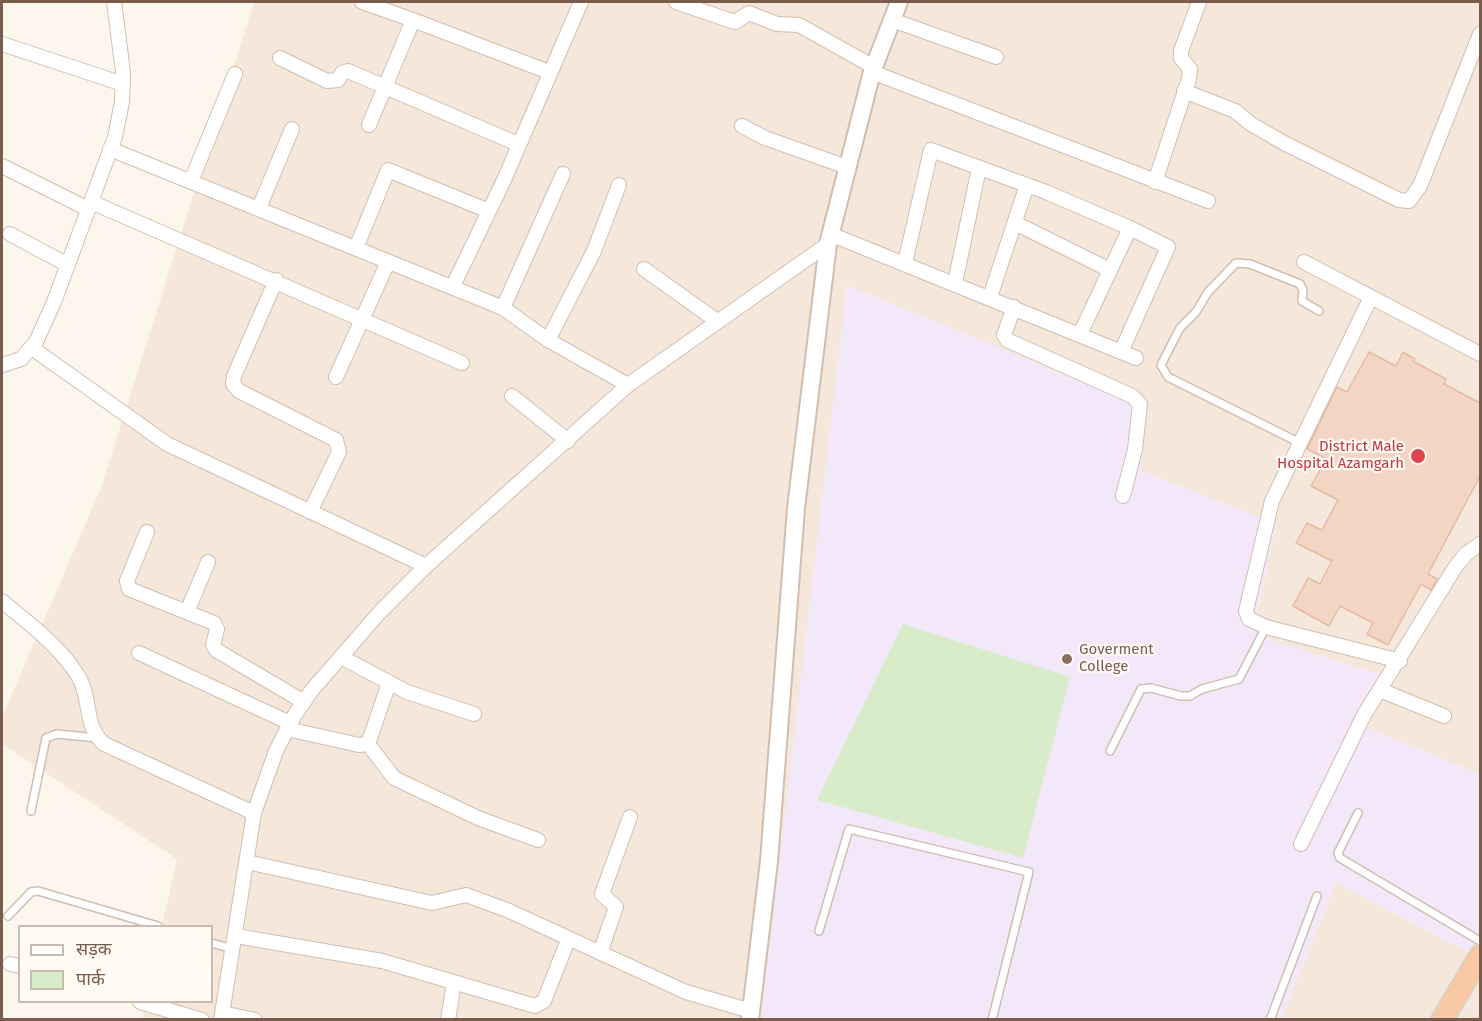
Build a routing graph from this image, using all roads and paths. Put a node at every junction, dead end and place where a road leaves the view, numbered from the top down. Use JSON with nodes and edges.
{"nodes":[{"id":1,"x":114,"y":2,"type":"edge"},
{"id":2,"x":362,"y":2,"type":"edge"},
{"id":3,"x":581,"y":2,"type":"edge"},
{"id":4,"x":676,"y":2,"type":"edge"},
{"id":5,"x":899,"y":2,"type":"edge"},
{"id":6,"x":1199,"y":2,"type":"edge"},
{"id":7,"x":701,"y":6,"type":"edge"},
{"id":8,"x":413,"y":20,"type":"junction"},
{"id":9,"x":892,"y":21,"type":"junction"},
{"id":10,"x":1480,"y":34,"type":"edge"},
{"id":11,"x":2,"y":44,"type":"edge"},
{"id":12,"x":996,"y":57,"type":"dead end"},
{"id":13,"x":280,"y":58,"type":"dead end"},
{"id":14,"x":873,"y":70,"type":"junction"},
{"id":15,"x":549,"y":72,"type":"junction"},
{"id":16,"x":235,"y":74,"type":"dead end"},
{"id":17,"x":123,"y":84,"type":"junction"},
{"id":18,"x":385,"y":87,"type":"junction"},
{"id":19,"x":1184,"y":91,"type":"junction"},
{"id":20,"x":369,"y":126,"type":"dead end"},
{"id":21,"x":742,"y":126,"type":"dead end"},
{"id":22,"x":292,"y":129,"type":"dead end"},
{"id":23,"x":518,"y":144,"type":"junction"},
{"id":24,"x":110,"y":149,"type":"junction"},
{"id":25,"x":2,"y":166,"type":"edge"},
{"id":26,"x":848,"y":167,"type":"junction"},
{"id":27,"x":979,"y":168,"type":"junction"},
{"id":28,"x":563,"y":174,"type":"dead end"},
{"id":29,"x":191,"y":181,"type":"junction"},
{"id":30,"x":1155,"y":182,"type":"junction"},
{"id":31,"x":619,"y":185,"type":"dead end"},
{"id":32,"x":1027,"y":185,"type":"junction"},
{"id":33,"x":1209,"y":201,"type":"dead end"},
{"id":34,"x":89,"y":206,"type":"junction"},
{"id":35,"x":259,"y":208,"type":"junction"},
{"id":36,"x":489,"y":211,"type":"junction"},
{"id":37,"x":1015,"y":223,"type":"junction"},
{"id":38,"x":1130,"y":228,"type":"junction"},
{"id":39,"x":10,"y":234,"type":"dead end"},
{"id":40,"x":829,"y":239,"type":"junction"},
{"id":41,"x":356,"y":248,"type":"junction"},
{"id":42,"x":388,"y":261,"type":"junction"},
{"id":43,"x":1304,"y":262,"type":"dead end"},
{"id":44,"x":905,"y":263,"type":"junction"},
{"id":45,"x":68,"y":265,"type":"junction"},
{"id":46,"x":644,"y":269,"type":"dead end"},
{"id":47,"x":1110,"y":270,"type":"junction"},
{"id":48,"x":276,"y":280,"type":"junction"},
{"id":49,"x":954,"y":283,"type":"junction"},
{"id":50,"x":453,"y":286,"type":"junction"},
{"id":51,"x":990,"y":297,"type":"junction"},
{"id":52,"x":1371,"y":297,"type":"junction"},
{"id":53,"x":1014,"y":307,"type":"junction"},
{"id":54,"x":503,"y":308,"type":"junction"},
{"id":55,"x":1319,"y":311,"type":"dead end"},
{"id":56,"x":364,"y":318,"type":"junction"},
{"id":57,"x":717,"y":321,"type":"junction"},
{"id":58,"x":1080,"y":334,"type":"junction"},
{"id":59,"x":548,"y":340,"type":"junction"},
{"id":60,"x":32,"y":348,"type":"junction"},
{"id":61,"x":1121,"y":351,"type":"junction"},
{"id":62,"x":1480,"y":354,"type":"edge"},
{"id":63,"x":1136,"y":358,"type":"dead end"},
{"id":64,"x":462,"y":363,"type":"dead end"},
{"id":65,"x":2,"y":365,"type":"edge"},
{"id":66,"x":336,"y":377,"type":"dead end"},
{"id":67,"x":628,"y":385,"type":"junction"},
{"id":68,"x":512,"y":396,"type":"dead end"},
{"id":69,"x":568,"y":441,"type":"junction"},
{"id":70,"x":1300,"y":443,"type":"junction"},
{"id":71,"x":1124,"y":496,"type":"dead end"},
{"id":72,"x":310,"y":512,"type":"junction"},
{"id":73,"x":147,"y":532,"type":"dead end"},
{"id":74,"x":1480,"y":544,"type":"edge"},
{"id":75,"x":208,"y":562,"type":"dead end"},
{"id":76,"x":426,"y":567,"type":"junction"},
{"id":77,"x":2,"y":601,"type":"edge"},
{"id":78,"x":187,"y":612,"type":"junction"},
{"id":79,"x":1266,"y":627,"type":"junction"},
{"id":80,"x":139,"y":653,"type":"dead end"},
{"id":81,"x":341,"y":657,"type":"junction"},
{"id":82,"x":1400,"y":661,"type":"junction"},
{"id":83,"x":389,"y":683,"type":"junction"},
{"id":84,"x":1380,"y":690,"type":"junction"},
{"id":85,"x":304,"y":702,"type":"junction"},
{"id":86,"x":474,"y":714,"type":"dead end"},
{"id":87,"x":1444,"y":716,"type":"dead end"},
{"id":88,"x":289,"y":726,"type":"junction"},
{"id":89,"x":97,"y":738,"type":"junction"},
{"id":90,"x":368,"y":744,"type":"junction"},
{"id":91,"x":1110,"y":752,"type":"dead end"},
{"id":92,"x":31,"y":811,"type":"dead end"},
{"id":93,"x":254,"y":813,"type":"junction"},
{"id":94,"x":1358,"y":813,"type":"dead end"},
{"id":95,"x":630,"y":817,"type":"dead end"},
{"id":96,"x":538,"y":840,"type":"dead end"},
{"id":97,"x":1301,"y":844,"type":"dead end"},
{"id":98,"x":247,"y":862,"type":"junction"},
{"id":99,"x":1317,"y":896,"type":"dead end"},
{"id":100,"x":8,"y":916,"type":"dead end"},
{"id":101,"x":151,"y":925,"type":"edge"},
{"id":102,"x":819,"y":931,"type":"dead end"},
{"id":103,"x":568,"y":940,"type":"junction"},
{"id":104,"x":1480,"y":941,"type":"edge"},
{"id":105,"x":213,"y":943,"type":"edge"},
{"id":106,"x":234,"y":943,"type":"junction"},
{"id":107,"x":600,"y":953,"type":"junction"},
{"id":108,"x":1480,"y":956,"type":"edge"},
{"id":109,"x":1480,"y":979,"type":"edge"},
{"id":110,"x":454,"y":983,"type":"junction"},
{"id":111,"x":143,"y":1003,"type":"edge"},
{"id":112,"x":533,"y":1013,"type":"edge"},
{"id":113,"x":750,"y":1015,"type":"edge"},
{"id":114,"x":222,"y":1016,"type":"edge"},
{"id":115,"x":202,"y":1020,"type":"edge"},
{"id":116,"x":255,"y":1020,"type":"edge"},
{"id":117,"x":448,"y":1020,"type":"edge"},
{"id":118,"x":992,"y":1020,"type":"edge"},
{"id":119,"x":1270,"y":1020,"type":"edge"},
{"id":120,"x":1442,"y":1020,"type":"edge"},
{"id":121,"x":1456,"y":1020,"type":"edge"}],
"edges":[{"from":1,"to":17,"type":"street"},
{"from":2,"to":8,"type":"street"},
{"from":3,"to":15,"type":"street"},
{"from":4,"to":7,"type":"street"},
{"from":5,"to":9,"type":"street"},
{"from":6,"to":19,"type":"street"},
{"from":7,"to":14,"type":"street"},
{"from":8,"to":15,"type":"street"},
{"from":8,"to":18,"type":"street"},
{"from":9,"to":12,"type":"street"},
{"from":9,"to":14,"type":"street"},
{"from":10,"to":19,"type":"street"},
{"from":11,"to":17,"type":"street"},
{"from":13,"to":18,"type":"street"},
{"from":14,"to":26,"type":"street"},
{"from":14,"to":30,"type":"street"},
{"from":15,"to":23,"type":"street"},
{"from":16,"to":29,"type":"street"},
{"from":17,"to":24,"type":"street"},
{"from":18,"to":20,"type":"street"},
{"from":18,"to":23,"type":"street"},
{"from":19,"to":30,"type":"street"},
{"from":21,"to":26,"type":"street"},
{"from":22,"to":35,"type":"street"},
{"from":23,"to":36,"type":"street"},
{"from":24,"to":29,"type":"street"},
{"from":24,"to":34,"type":"street"},
{"from":25,"to":34,"type":"street"},
{"from":26,"to":40,"type":"street"},
{"from":27,"to":32,"type":"street"},
{"from":27,"to":44,"type":"street"},
{"from":27,"to":49,"type":"street"},
{"from":28,"to":54,"type":"street"},
{"from":29,"to":35,"type":"street"},
{"from":30,"to":33,"type":"street"},
{"from":31,"to":59,"type":"street"},
{"from":32,"to":37,"type":"street"},
{"from":32,"to":38,"type":"street"},
{"from":34,"to":45,"type":"street"},
{"from":34,"to":48,"type":"street"},
{"from":35,"to":41,"type":"street"},
{"from":36,"to":41,"type":"street"},
{"from":36,"to":50,"type":"street"},
{"from":37,"to":47,"type":"street"},
{"from":37,"to":51,"type":"street"},
{"from":38,"to":47,"type":"street"},
{"from":38,"to":61,"type":"street"},
{"from":39,"to":45,"type":"street"},
{"from":40,"to":44,"type":"street"},
{"from":40,"to":57,"type":"street"},
{"from":40,"to":113,"type":"street"},
{"from":41,"to":42,"type":"street"},
{"from":42,"to":50,"type":"street"},
{"from":42,"to":56,"type":"street"},
{"from":43,"to":52,"type":"street"},
{"from":44,"to":49,"type":"street"},
{"from":45,"to":60,"type":"street"},
{"from":46,"to":57,"type":"street"},
{"from":47,"to":58,"type":"street"},
{"from":48,"to":56,"type":"street"},
{"from":48,"to":72,"type":"street"},
{"from":49,"to":51,"type":"street"},
{"from":50,"to":54,"type":"street"},
{"from":51,"to":53,"type":"street"},
{"from":52,"to":62,"type":"street"},
{"from":52,"to":70,"type":"street"},
{"from":53,"to":58,"type":"street"},
{"from":53,"to":71,"type":"street"},
{"from":54,"to":59,"type":"street"},
{"from":55,"to":70,"type":"lane"},
{"from":56,"to":64,"type":"street"},
{"from":56,"to":66,"type":"street"},
{"from":57,"to":67,"type":"street"},
{"from":58,"to":61,"type":"street"},
{"from":59,"to":67,"type":"street"},
{"from":60,"to":65,"type":"street"},
{"from":60,"to":72,"type":"street"},
{"from":61,"to":63,"type":"street"},
{"from":67,"to":69,"type":"street"},
{"from":68,"to":69,"type":"street"},
{"from":69,"to":76,"type":"street"},
{"from":70,"to":79,"type":"street"},
{"from":72,"to":76,"type":"street"},
{"from":73,"to":78,"type":"street"},
{"from":74,"to":82,"type":"street"},
{"from":75,"to":78,"type":"street"},
{"from":76,"to":81,"type":"street"},
{"from":77,"to":89,"type":"street"},
{"from":78,"to":85,"type":"street"},
{"from":79,"to":82,"type":"street"},
{"from":79,"to":91,"type":"lane"},
{"from":80,"to":88,"type":"street"},
{"from":81,"to":83,"type":"street"},
{"from":81,"to":85,"type":"street"},
{"from":82,"to":84,"type":"street"},
{"from":83,"to":86,"type":"street"},
{"from":83,"to":90,"type":"street"},
{"from":84,"to":87,"type":"street"},
{"from":84,"to":97,"type":"street"},
{"from":85,"to":88,"type":"street"},
{"from":88,"to":90,"type":"street"},
{"from":88,"to":93,"type":"street"},
{"from":89,"to":92,"type":"lane"},
{"from":89,"to":93,"type":"street"},
{"from":90,"to":96,"type":"street"},
{"from":93,"to":98,"type":"street"},
{"from":94,"to":104,"type":"lane"},
{"from":95,"to":107,"type":"street"},
{"from":98,"to":103,"type":"street"},
{"from":98,"to":106,"type":"street"},
{"from":99,"to":119,"type":"lane"},
{"from":100,"to":101,"type":"lane"},
{"from":102,"to":118,"type":"lane"},
{"from":103,"to":107,"type":"street"},
{"from":103,"to":112,"type":"street"},
{"from":105,"to":106,"type":"lane"},
{"from":106,"to":110,"type":"street"},
{"from":106,"to":114,"type":"street"},
{"from":107,"to":113,"type":"street"},
{"from":108,"to":120,"type":"highway"},
{"from":109,"to":121,"type":"highway"},
{"from":110,"to":112,"type":"street"},
{"from":110,"to":117,"type":"street"},
{"from":111,"to":115,"type":"street"},
{"from":114,"to":116,"type":"street"}]}
